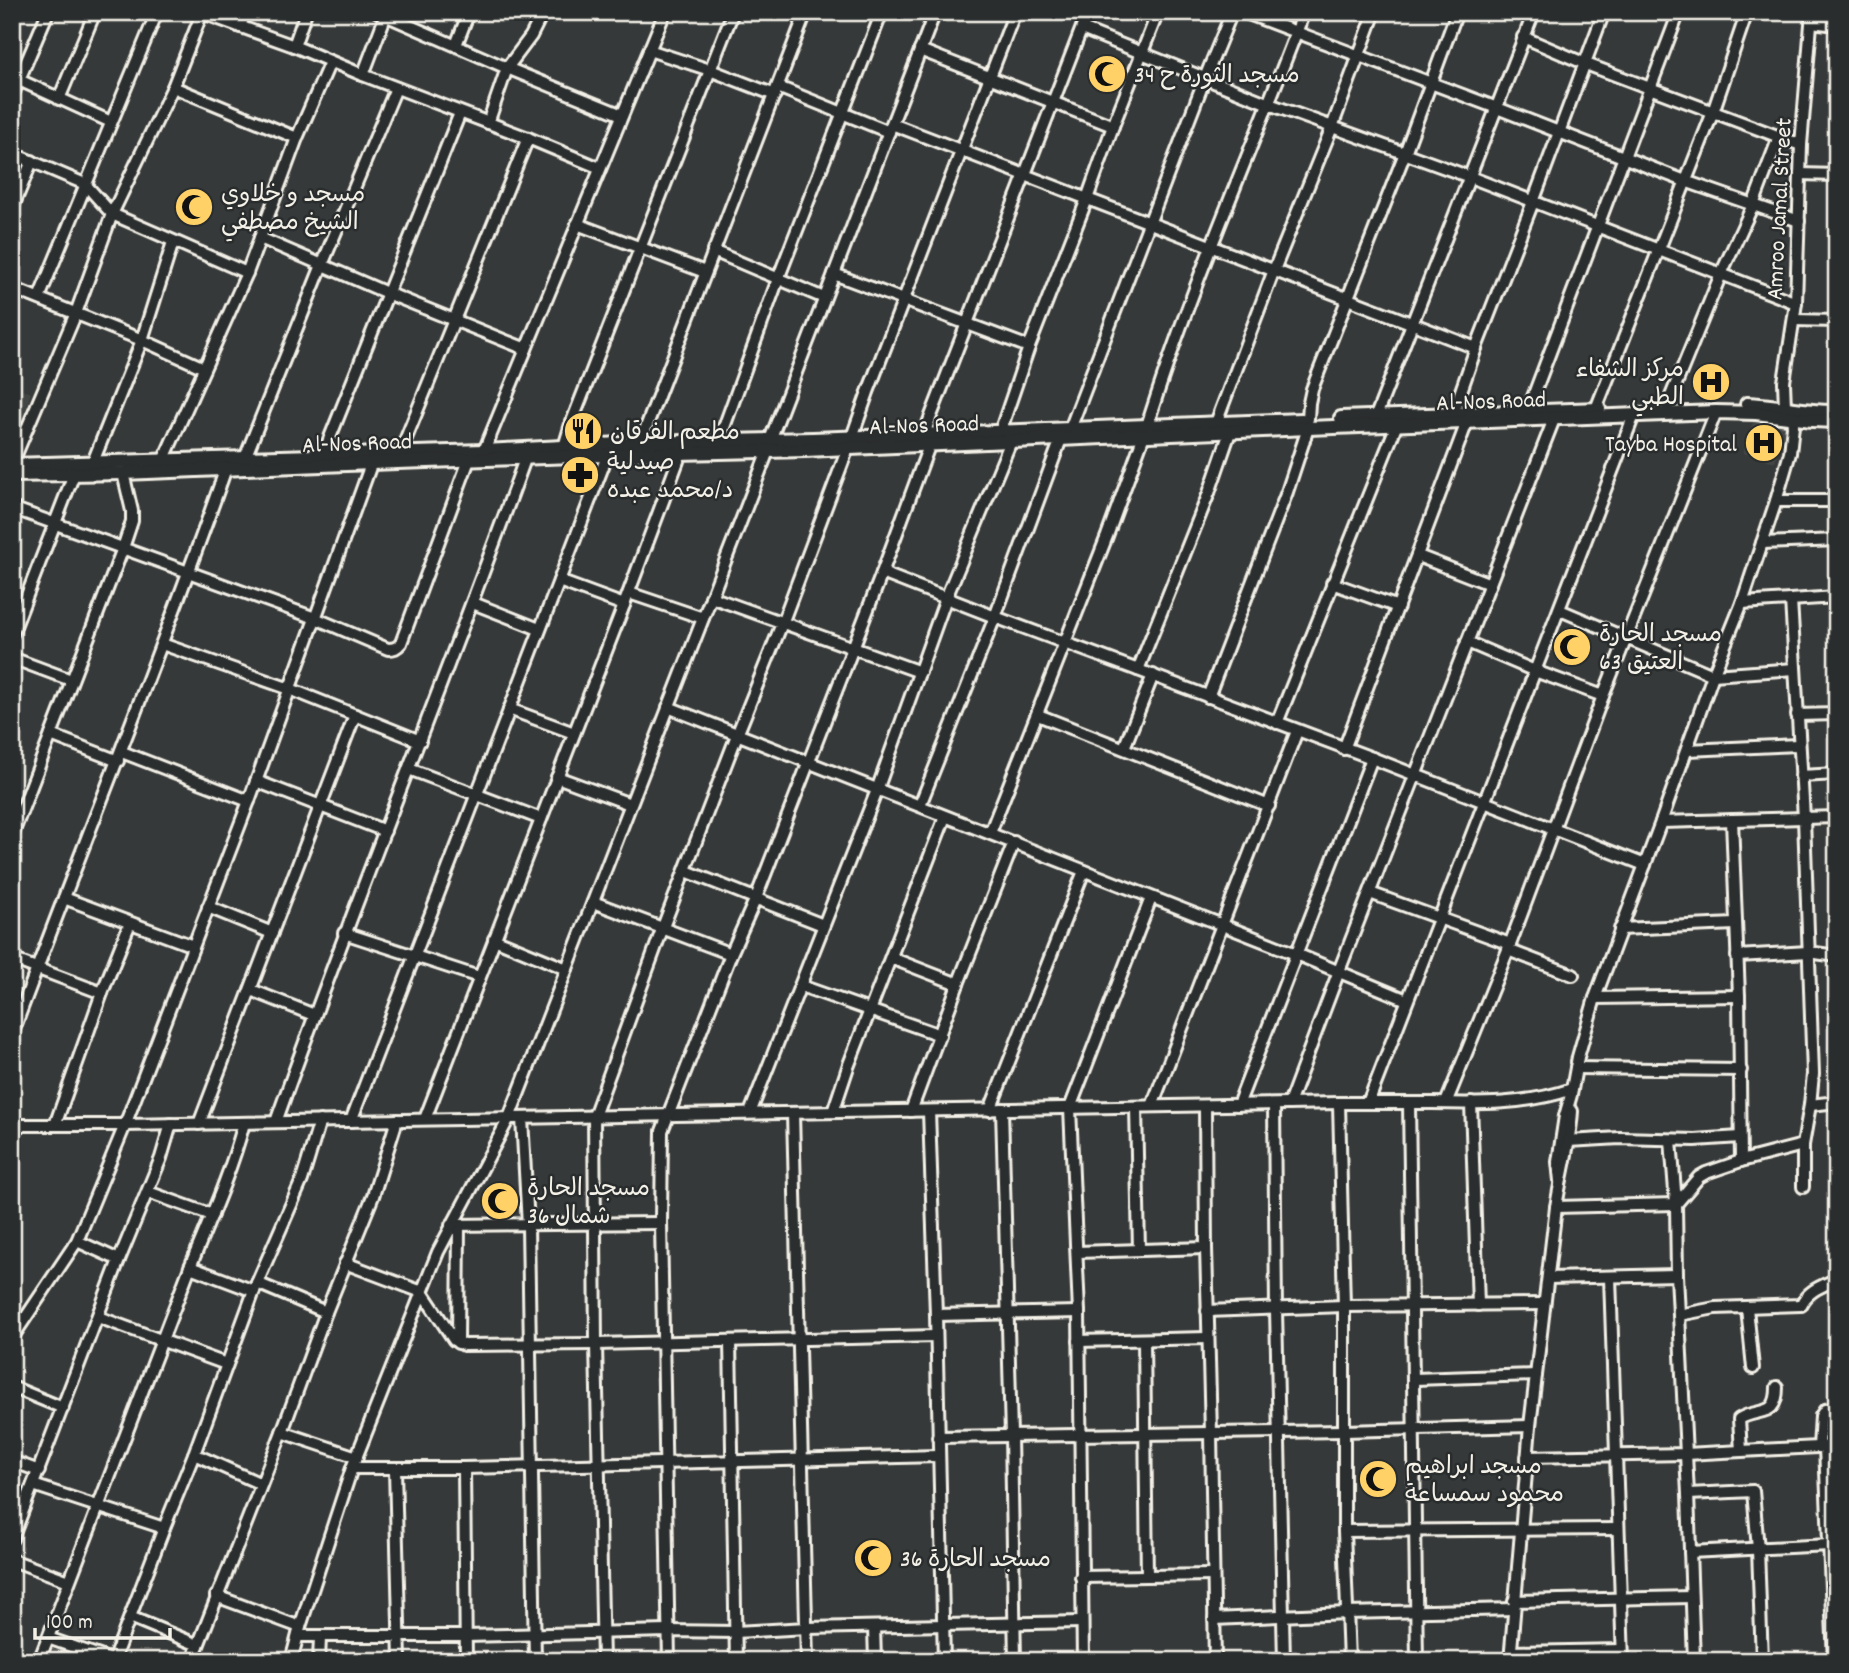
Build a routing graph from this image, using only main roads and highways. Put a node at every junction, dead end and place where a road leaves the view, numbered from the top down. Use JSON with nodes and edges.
{"nodes":[{"id":1,"x":1788,"y":412,"type":"junction"},
{"id":2,"x":1837,"y":412,"type":"edge"},
{"id":3,"x":1837,"y":421,"type":"edge"},
{"id":4,"x":1308,"y":423,"type":"junction"},
{"id":5,"x":1145,"y":430,"type":"junction"},
{"id":6,"x":1066,"y":434,"type":"junction"},
{"id":7,"x":926,"y":440,"type":"junction"},
{"id":8,"x":769,"y":445,"type":"junction"},
{"id":9,"x":373,"y":458,"type":"junction"},
{"id":10,"x":12,"y":464,"type":"edge"},
{"id":11,"x":12,"y":475,"type":"edge"}],
"edges":[{"from":1,"to":2,"type":"main road","name":"Al-Nos Road"},
{"from":1,"to":3,"type":"main road","name":"Al-Nos Road"},
{"from":1,"to":4,"type":"main road","name":"Al-Nos Road"},
{"from":1,"to":4,"type":"main road","name":"Al-Nos Road"},
{"from":4,"to":5,"type":"main road","name":"Al-Nos Road"},
{"from":4,"to":5,"type":"main road","name":"Al-Nos Road"},
{"from":5,"to":6,"type":"main road","name":"Al-Nos Road"},
{"from":6,"to":7,"type":"main road","name":"Al-Nos Road"},
{"from":6,"to":7,"type":"main road","name":"Al-Nos Road"},
{"from":7,"to":8,"type":"main road","name":"Al-Nos Road"},
{"from":8,"to":9,"type":"main road","name":"Al-Nos Road"},
{"from":8,"to":9,"type":"main road","name":"Al-Nos Road"},
{"from":9,"to":10,"type":"main road","name":"Al-Nos Road"},
{"from":9,"to":11,"type":"main road","name":"Al-Nos Road"}]}
